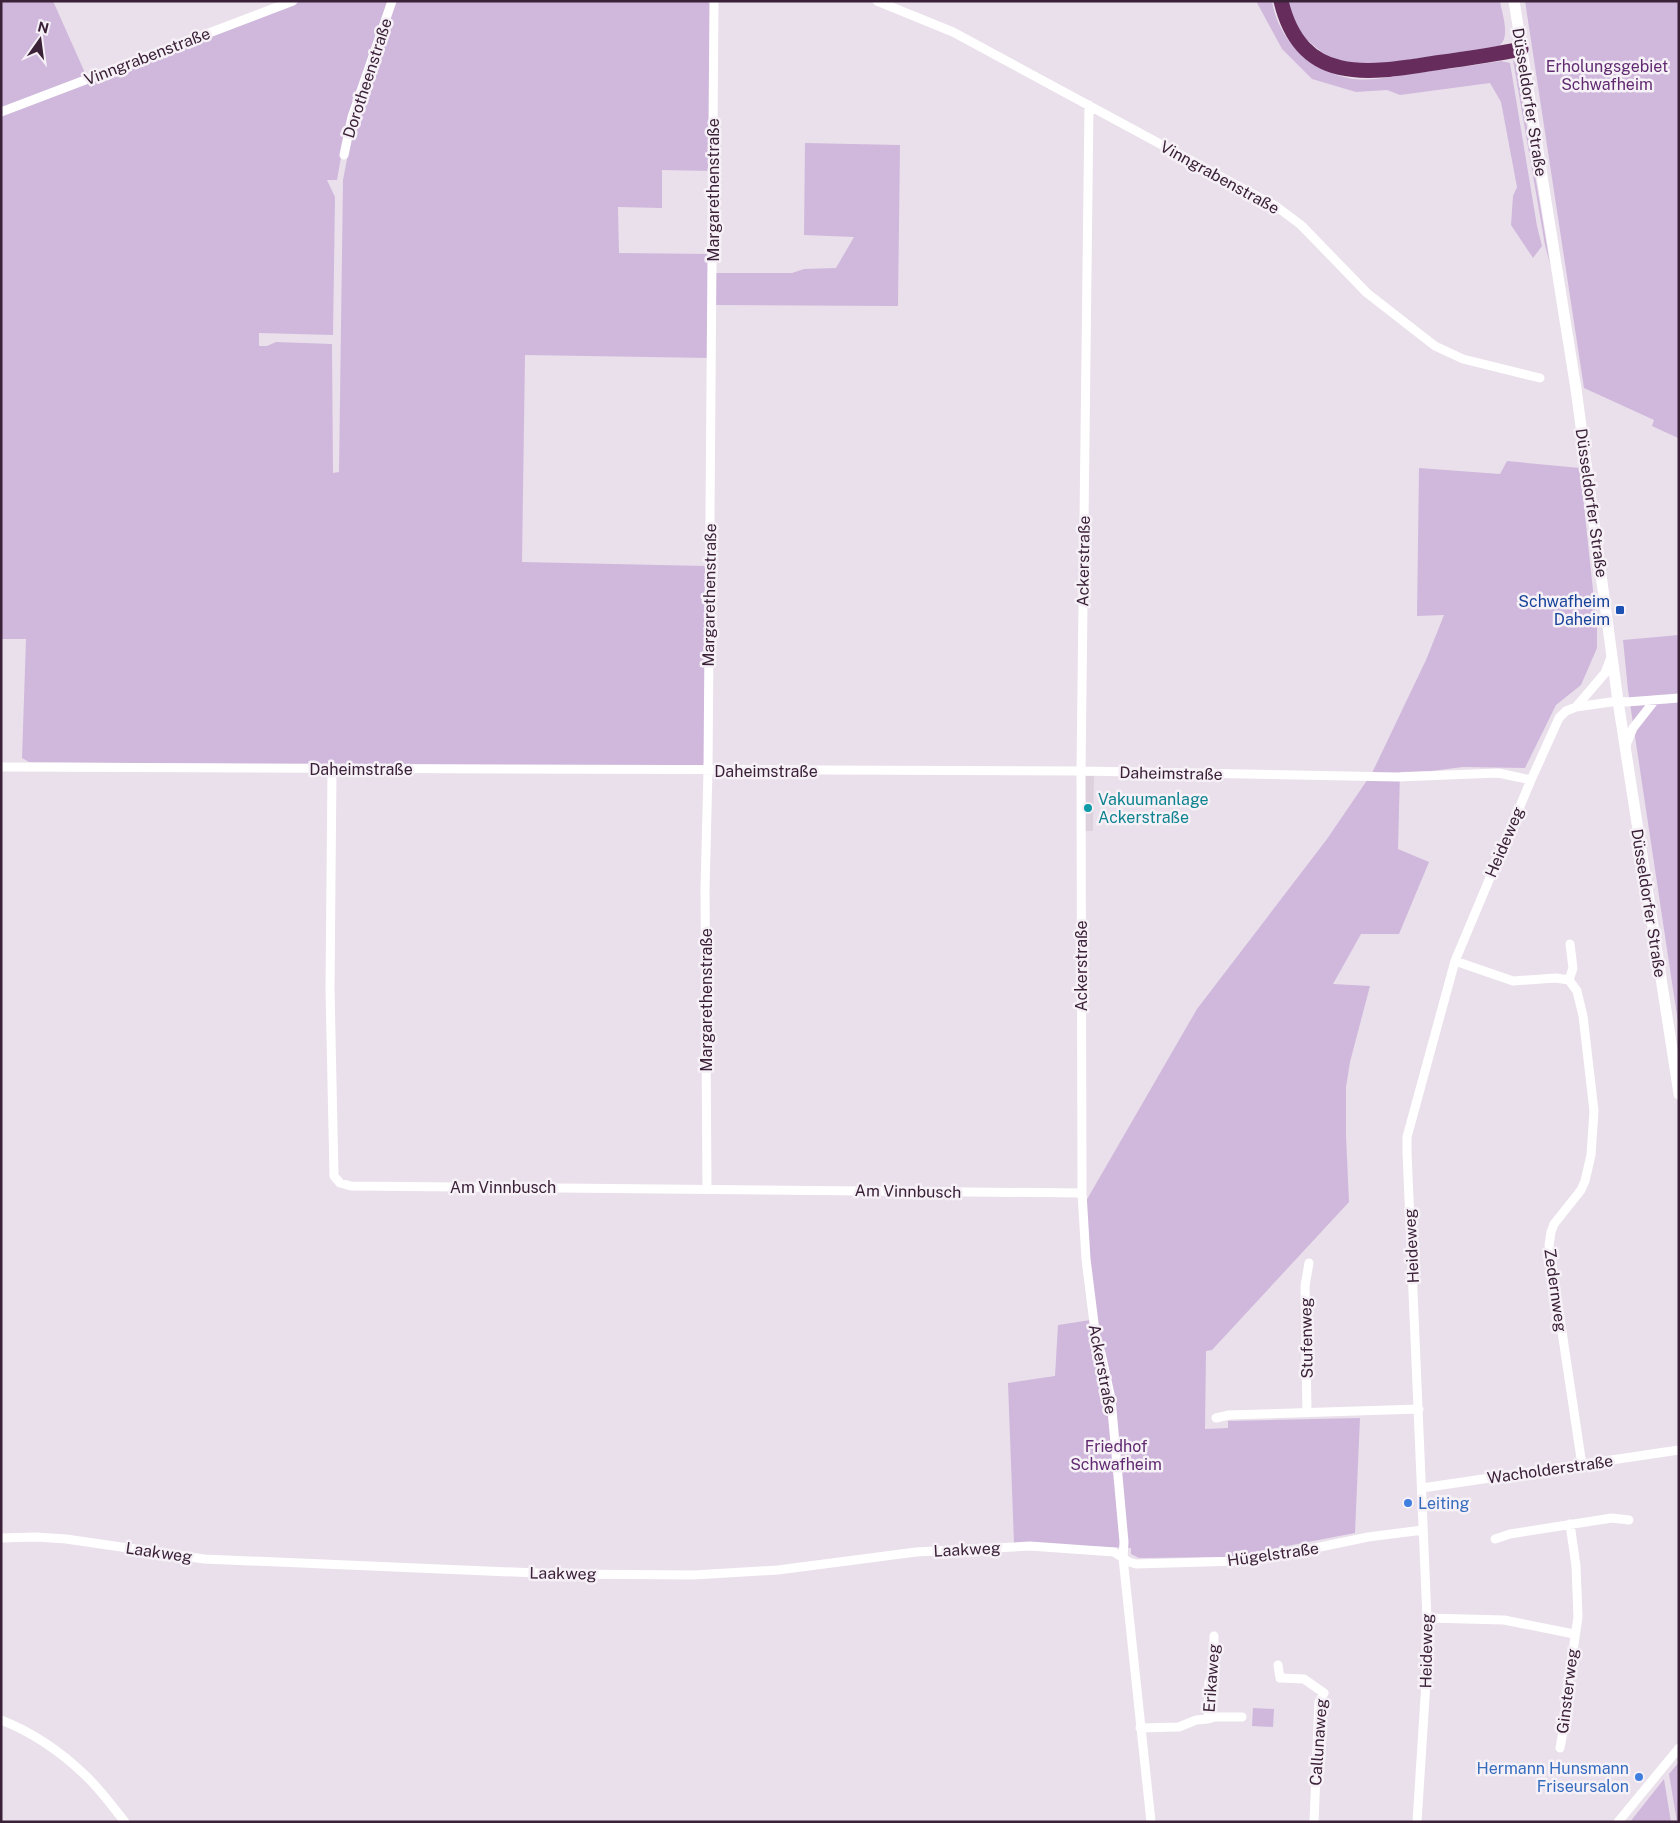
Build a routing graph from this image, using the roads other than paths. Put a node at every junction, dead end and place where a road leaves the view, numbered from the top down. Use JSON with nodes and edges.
{"nodes":[{"id":1,"x":293,"y":1,"type":"edge"},
{"id":2,"x":392,"y":1,"type":"edge"},
{"id":3,"x":714,"y":1,"type":"edge"},
{"id":4,"x":877,"y":1,"type":"edge"},
{"id":5,"x":1281,"y":1,"type":"edge"},
{"id":6,"x":1514,"y":1,"type":"edge"},
{"id":7,"x":1522,"y":49,"type":"junction"},
{"id":8,"x":1089,"y":105,"type":"junction"},
{"id":9,"x":1,"y":112,"type":"edge"},
{"id":10,"x":344,"y":155,"type":"dead end"},
{"id":11,"x":1540,"y":378,"type":"dead end"},
{"id":12,"x":1612,"y":655,"type":"junction"},
{"id":13,"x":1679,"y":698,"type":"edge"},
{"id":14,"x":1655,"y":700,"type":"junction"},
{"id":15,"x":1618,"y":701,"type":"junction"},
{"id":16,"x":1576,"y":707,"type":"junction"},
{"id":17,"x":1626,"y":745,"type":"junction"},
{"id":18,"x":1,"y":767,"type":"edge"},
{"id":19,"x":332,"y":769,"type":"junction"},
{"id":20,"x":708,"y":771,"type":"junction"},
{"id":21,"x":1081,"y":772,"type":"junction"},
{"id":22,"x":1531,"y":780,"type":"junction"},
{"id":23,"x":1570,"y":944,"type":"dead end"},
{"id":24,"x":1455,"y":961,"type":"junction"},
{"id":25,"x":1569,"y":980,"type":"junction"},
{"id":26,"x":1679,"y":1094,"type":"edge"},
{"id":27,"x":707,"y":1189,"type":"junction"},
{"id":28,"x":1082,"y":1193,"type":"junction"},
{"id":29,"x":1309,"y":1263,"type":"dead end"},
{"id":30,"x":1419,"y":1409,"type":"junction"},
{"id":31,"x":1307,"y":1413,"type":"junction"},
{"id":32,"x":1216,"y":1418,"type":"dead end"},
{"id":33,"x":1679,"y":1450,"type":"edge"},
{"id":34,"x":1582,"y":1465,"type":"junction"},
{"id":35,"x":1422,"y":1488,"type":"junction"},
{"id":36,"x":1629,"y":1520,"type":"dead end"},
{"id":37,"x":1570,"y":1524,"type":"junction"},
{"id":38,"x":1423,"y":1530,"type":"junction"},
{"id":39,"x":1,"y":1538,"type":"edge"},
{"id":40,"x":1495,"y":1540,"type":"dead end"},
{"id":41,"x":1123,"y":1558,"type":"junction"},
{"id":42,"x":1427,"y":1618,"type":"junction"},
{"id":43,"x":1574,"y":1634,"type":"junction"},
{"id":44,"x":1214,"y":1636,"type":"dead end"},
{"id":45,"x":1278,"y":1665,"type":"dead end"},
{"id":46,"x":1242,"y":1717,"type":"dead end"},
{"id":47,"x":1,"y":1720,"type":"edge"},
{"id":48,"x":1208,"y":1720,"type":"junction"},
{"id":49,"x":1140,"y":1728,"type":"junction"},
{"id":50,"x":1560,"y":1748,"type":"dead end"},
{"id":51,"x":1679,"y":1748,"type":"edge"},
{"id":52,"x":125,"y":1822,"type":"edge"},
{"id":53,"x":1151,"y":1822,"type":"edge"},
{"id":54,"x":1314,"y":1822,"type":"edge"},
{"id":55,"x":1417,"y":1822,"type":"edge"},
{"id":56,"x":1618,"y":1822,"type":"edge"}],
"edges":[{"from":1,"to":9,"type":"street","name":"Vinngrabenstraße"},
{"from":2,"to":10,"type":"street","name":"Dorotheenstraße"},
{"from":3,"to":20,"type":"street","name":"Margarethenstraße"},
{"from":4,"to":8,"type":"street","name":"Vinngrabenstraße"},
{"from":5,"to":7,"type":"highway"},
{"from":6,"to":7,"type":"main road","name":"Düsseldorfer Straße"},
{"from":7,"to":12,"type":"main road","name":"Düsseldorfer Straße"},
{"from":8,"to":11,"type":"street","name":"Vinngrabenstraße"},
{"from":8,"to":21,"type":"street","name":"Ackerstraße"},
{"from":12,"to":15,"type":"main road","name":"Düsseldorfer Straße"},
{"from":12,"to":16,"type":"street","name":"Heideweg"},
{"from":13,"to":14,"type":"street"},
{"from":14,"to":15,"type":"street"},
{"from":14,"to":17,"type":"street"},
{"from":15,"to":16,"type":"street"},
{"from":15,"to":17,"type":"main road","name":"Düsseldorfer Straße"},
{"from":16,"to":22,"type":"street","name":"Heideweg"},
{"from":17,"to":26,"type":"main road","name":"Düsseldorfer Straße"},
{"from":18,"to":19,"type":"street","name":"Daheimstraße"},
{"from":19,"to":20,"type":"street","name":"Daheimstraße"},
{"from":19,"to":27,"type":"street","name":"Am Vinnbusch"},
{"from":20,"to":21,"type":"street","name":"Daheimstraße"},
{"from":20,"to":27,"type":"street","name":"Margarethenstraße"},
{"from":21,"to":22,"type":"street","name":"Daheimstraße"},
{"from":21,"to":28,"type":"street","name":"Ackerstraße"},
{"from":22,"to":24,"type":"street","name":"Heideweg"},
{"from":23,"to":25,"type":"street"},
{"from":24,"to":25,"type":"street"},
{"from":24,"to":30,"type":"street","name":"Heideweg"},
{"from":25,"to":34,"type":"street","name":"Zedernweg"},
{"from":27,"to":28,"type":"street","name":"Am Vinnbusch"},
{"from":28,"to":41,"type":"street","name":"Ackerstraße"},
{"from":29,"to":31,"type":"street","name":"Stufenweg"},
{"from":30,"to":31,"type":"street"},
{"from":30,"to":35,"type":"street","name":"Heideweg"},
{"from":31,"to":32,"type":"street"},
{"from":33,"to":34,"type":"street","name":"Wacholderstraße"},
{"from":34,"to":35,"type":"street","name":"Wacholderstraße"},
{"from":35,"to":38,"type":"street","name":"Heideweg"},
{"from":36,"to":37,"type":"street"},
{"from":37,"to":40,"type":"street"},
{"from":37,"to":43,"type":"street","name":"Ginsterweg"},
{"from":38,"to":41,"type":"street","name":"Hügelstraße"},
{"from":38,"to":42,"type":"street","name":"Heideweg"},
{"from":39,"to":41,"type":"street","name":"Laakweg"},
{"from":41,"to":49,"type":"street","name":"Ackerstraße"},
{"from":42,"to":43,"type":"street","name":"Ginsterweg"},
{"from":42,"to":55,"type":"street","name":"Heideweg"},
{"from":43,"to":50,"type":"street","name":"Ginsterweg"},
{"from":44,"to":48,"type":"street","name":"Erikaweg"},
{"from":45,"to":54,"type":"street","name":"Callunaweg"},
{"from":46,"to":48,"type":"street","name":"Erikaweg"},
{"from":47,"to":52,"type":"street"},
{"from":48,"to":49,"type":"street","name":"Erikaweg"},
{"from":49,"to":53,"type":"street","name":"Ackerstraße"},
{"from":51,"to":56,"type":"street"}]}
